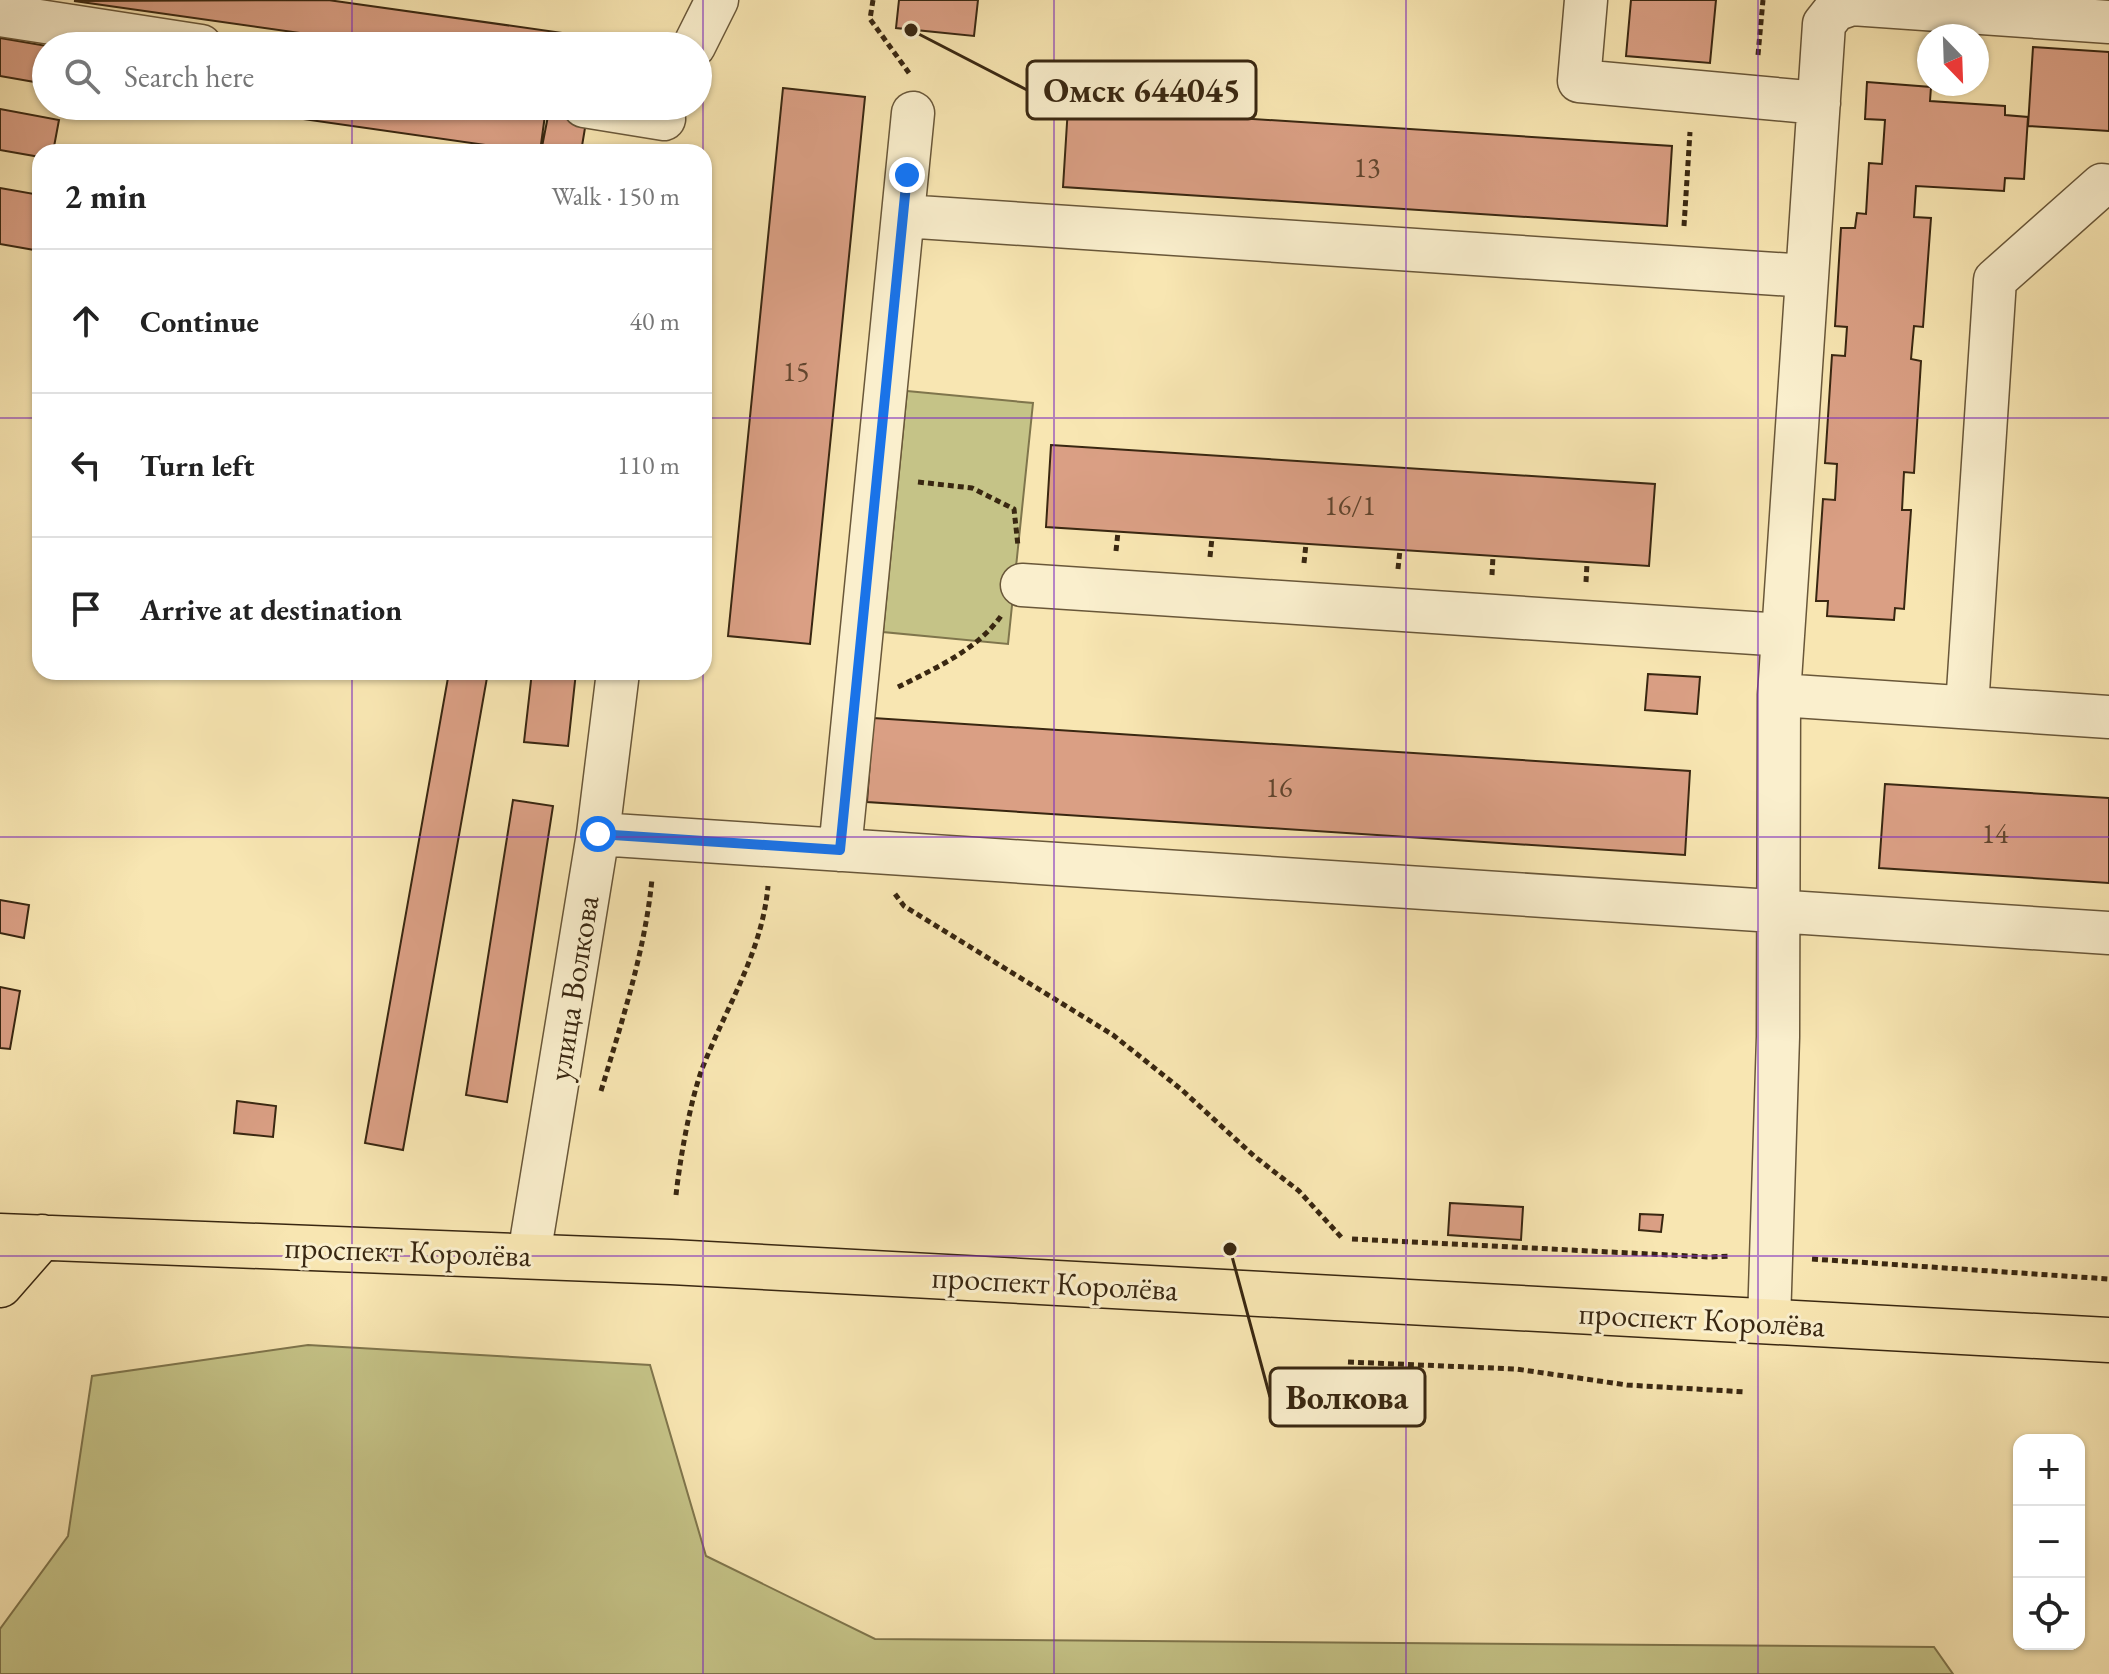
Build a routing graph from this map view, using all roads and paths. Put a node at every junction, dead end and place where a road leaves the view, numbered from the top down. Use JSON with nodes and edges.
{"nodes":[{"id":1,"x":717,"y":0,"type":"edge"},
{"id":2,"x":873,"y":0,"type":"edge"},
{"id":3,"x":1586,"y":0,"type":"edge"},
{"id":4,"x":1763,"y":0,"type":"edge"},
{"id":5,"x":0,"y":15,"type":"edge"},
{"id":6,"x":2109,"y":22,"type":"edge"},
{"id":7,"x":110,"y":32,"type":"edge"},
{"id":8,"x":701,"y":32,"type":"edge"},
{"id":9,"x":1692,"y":91,"type":"junction"},
{"id":10,"x":1755,"y":98,"type":"junction"},
{"id":11,"x":1819,"y":103,"type":"junction"},
{"id":12,"x":913,"y":113,"type":"joint"},
{"id":13,"x":639,"y":120,"type":"edge"},
{"id":14,"x":663,"y":126,"type":"edge"},
{"id":15,"x":2109,"y":186,"type":"edge"},
{"id":16,"x":903,"y":216,"type":"junction"},
{"id":17,"x":1681,"y":267,"type":"junction"},
{"id":18,"x":1807,"y":276,"type":"junction"},
{"id":19,"x":876,"y":485,"type":"junction"},
{"id":20,"x":1022,"y":585,"type":"junction"},
{"id":21,"x":1783,"y":635,"type":"junction"},
{"id":22,"x":617,"y":680,"type":"edge"},
{"id":23,"x":1779,"y":695,"type":"junction"},
{"id":24,"x":1967,"y":707,"type":"junction"},
{"id":25,"x":854,"y":708,"type":"junction"},
{"id":26,"x":2109,"y":717,"type":"edge"},
{"id":27,"x":598,"y":834,"type":"junction"},
{"id":28,"x":656,"y":838,"type":"junction"},
{"id":29,"x":771,"y":845,"type":"junction"},
{"id":30,"x":852,"y":851,"type":"junction"},
{"id":31,"x":1779,"y":911,"type":"junction"},
{"id":32,"x":2109,"y":933,"type":"edge"},
{"id":33,"x":600,"y":1094,"type":"dead end"},
{"id":34,"x":676,"y":1195,"type":"dead end"},
{"id":35,"x":0,"y":1210,"type":"edge"},
{"id":36,"x":21,"y":1237,"type":"edge"},
{"id":37,"x":1342,"y":1238,"type":"dead end"},
{"id":38,"x":529,"y":1255,"type":"junction"},
{"id":39,"x":0,"y":1285,"type":"edge"},
{"id":40,"x":1769,"y":1322,"type":"junction"},
{"id":41,"x":2109,"y":1340,"type":"edge"},
{"id":42,"x":1348,"y":1362,"type":"dead end"},
{"id":43,"x":1746,"y":1392,"type":"dead end"}],
"edges":[{"from":1,"to":8,"type":"street"},
{"from":2,"to":12,"type":"path"},
{"from":3,"to":9,"type":"street"},
{"from":4,"to":10,"type":"path"},
{"from":5,"to":7,"type":"street"},
{"from":6,"to":11,"type":"street"},
{"from":9,"to":10,"type":"street"},
{"from":9,"to":17,"type":"path"},
{"from":10,"to":11,"type":"street"},
{"from":11,"to":18,"type":"street"},
{"from":12,"to":16,"type":"street"},
{"from":13,"to":14,"type":"street"},
{"from":15,"to":24,"type":"street"},
{"from":16,"to":17,"type":"street"},
{"from":16,"to":19,"type":"street"},
{"from":17,"to":18,"type":"street"},
{"from":18,"to":21,"type":"street"},
{"from":19,"to":20,"type":"path"},
{"from":19,"to":25,"type":"street"},
{"from":20,"to":21,"type":"street"},
{"from":20,"to":25,"type":"path"},
{"from":21,"to":23,"type":"street"},
{"from":22,"to":27,"type":"street","name":"улица Волкова"},
{"from":23,"to":24,"type":"street"},
{"from":23,"to":31,"type":"street"},
{"from":24,"to":26,"type":"street"},
{"from":25,"to":30,"type":"street"},
{"from":27,"to":28,"type":"street"},
{"from":27,"to":38,"type":"street","name":"улица Волкова"},
{"from":28,"to":29,"type":"street"},
{"from":28,"to":33,"type":"path"},
{"from":29,"to":30,"type":"street"},
{"from":29,"to":34,"type":"path"},
{"from":30,"to":31,"type":"street"},
{"from":30,"to":37,"type":"path"},
{"from":31,"to":32,"type":"street"},
{"from":31,"to":40,"type":"street"},
{"from":35,"to":36,"type":"main road"},
{"from":36,"to":38,"type":"main road","name":"проспект Королёва"},
{"from":36,"to":39,"type":"main road"},
{"from":38,"to":40,"type":"main road","name":"проспект Королёва"},
{"from":40,"to":41,"type":"main road","name":"проспект Королёва"},
{"from":42,"to":43,"type":"path"}]}
